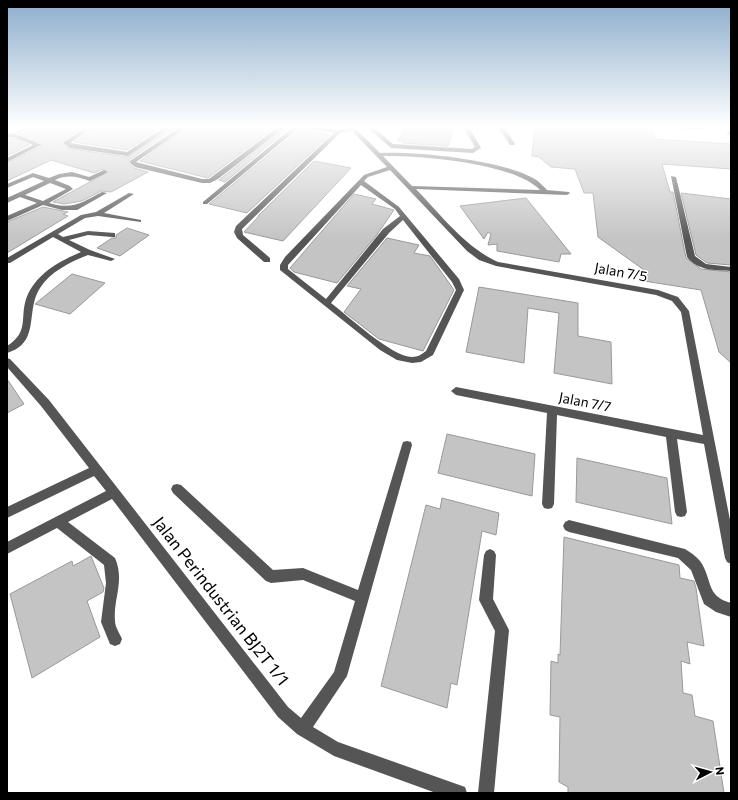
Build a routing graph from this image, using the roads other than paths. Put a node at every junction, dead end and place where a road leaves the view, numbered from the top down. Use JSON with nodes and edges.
{"nodes":[{"id":1,"x":135,"y":164,"type":"edge"},
{"id":2,"x":234,"y":164,"type":"edge"},
{"id":3,"x":251,"y":164,"type":"edge"},
{"id":4,"x":305,"y":164,"type":"edge"},
{"id":5,"x":387,"y":164,"type":"edge"},
{"id":6,"x":478,"y":164,"type":"edge"},
{"id":7,"x":391,"y":168,"type":"junction"},
{"id":8,"x":104,"y":172,"type":"dead end"},
{"id":9,"x":673,"y":177,"type":"dead end"},
{"id":10,"x":50,"y":180,"type":"junction"},
{"id":11,"x":361,"y":182,"type":"junction"},
{"id":12,"x":7,"y":186,"type":"edge"},
{"id":13,"x":411,"y":188,"type":"junction"},
{"id":14,"x":545,"y":192,"type":"junction"},
{"id":15,"x":104,"y":193,"type":"dead end"},
{"id":16,"x":566,"y":193,"type":"dead end"},
{"id":17,"x":131,"y":194,"type":"dead end"},
{"id":18,"x":20,"y":195,"type":"junction"},
{"id":19,"x":7,"y":201,"type":"edge"},
{"id":20,"x":43,"y":203,"type":"junction"},
{"id":21,"x":204,"y":203,"type":"dead end"},
{"id":22,"x":98,"y":214,"type":"junction"},
{"id":23,"x":404,"y":216,"type":"junction"},
{"id":24,"x":7,"y":219,"type":"edge"},
{"id":25,"x":139,"y":221,"type":"dead end"},
{"id":26,"x":52,"y":234,"type":"junction"},
{"id":27,"x":112,"y":235,"type":"dead end"},
{"id":28,"x":64,"y":239,"type":"junction"},
{"id":29,"x":87,"y":252,"type":"junction"},
{"id":30,"x":7,"y":260,"type":"edge"},
{"id":31,"x":111,"y":260,"type":"dead end"},
{"id":32,"x":267,"y":260,"type":"dead end"},
{"id":33,"x":731,"y":269,"type":"edge"},
{"id":34,"x":326,"y":304,"type":"junction"},
{"id":35,"x":7,"y":350,"type":"edge"},
{"id":36,"x":7,"y":361,"type":"edge"},
{"id":37,"x":456,"y":391,"type":"dead end"},
{"id":38,"x":552,"y":410,"type":"junction"},
{"id":39,"x":671,"y":434,"type":"junction"},
{"id":40,"x":709,"y":441,"type":"junction"},
{"id":41,"x":407,"y":445,"type":"dead end"},
{"id":42,"x":97,"y":469,"type":"junction"},
{"id":43,"x":176,"y":489,"type":"dead end"},
{"id":44,"x":115,"y":492,"type":"junction"},
{"id":45,"x":548,"y":504,"type":"dead end"},
{"id":46,"x":681,"y":512,"type":"dead end"},
{"id":47,"x":7,"y":513,"type":"edge"},
{"id":48,"x":58,"y":521,"type":"junction"},
{"id":49,"x":569,"y":526,"type":"dead end"},
{"id":50,"x":7,"y":548,"type":"edge"},
{"id":51,"x":490,"y":554,"type":"dead end"},
{"id":52,"x":731,"y":558,"type":"edge"},
{"id":53,"x":363,"y":598,"type":"junction"},
{"id":54,"x":731,"y":610,"type":"edge"},
{"id":55,"x":115,"y":639,"type":"dead end"},
{"id":56,"x":302,"y":729,"type":"junction"},
{"id":57,"x":459,"y":793,"type":"edge"},
{"id":58,"x":486,"y":793,"type":"edge"}],
"edges":[{"from":1,"to":2,"type":"street"},
{"from":3,"to":21,"type":"street"},
{"from":4,"to":32,"type":"street"},
{"from":5,"to":7,"type":"street","name":"Jalan 7/5"},
{"from":6,"to":14,"type":"street"},
{"from":7,"to":11,"type":"street"},
{"from":7,"to":13,"type":"street","name":"Jalan 7/5"},
{"from":8,"to":10,"type":"street"},
{"from":9,"to":33,"type":"street"},
{"from":10,"to":12,"type":"street"},
{"from":10,"to":18,"type":"street"},
{"from":10,"to":20,"type":"street"},
{"from":11,"to":23,"type":"street"},
{"from":11,"to":34,"type":"street"},
{"from":13,"to":14,"type":"street"},
{"from":13,"to":40,"type":"street","name":"Jalan 7/5"},
{"from":14,"to":16,"type":"street"},
{"from":15,"to":20,"type":"street"},
{"from":17,"to":22,"type":"street"},
{"from":18,"to":19,"type":"street"},
{"from":18,"to":20,"type":"street"},
{"from":20,"to":24,"type":"street"},
{"from":22,"to":25,"type":"street"},
{"from":22,"to":26,"type":"street"},
{"from":23,"to":34,"type":"street"},
{"from":23,"to":34,"type":"street"},
{"from":26,"to":28,"type":"street"},
{"from":26,"to":30,"type":"street"},
{"from":27,"to":28,"type":"street"},
{"from":28,"to":29,"type":"street"},
{"from":29,"to":31,"type":"street"},
{"from":29,"to":35,"type":"street"},
{"from":36,"to":42,"type":"street","name":"Jalan Perindustrian BJ2T 1/1"},
{"from":37,"to":38,"type":"street","name":"Jalan 7/7"},
{"from":38,"to":39,"type":"street","name":"Jalan 7/7"},
{"from":38,"to":45,"type":"street"},
{"from":39,"to":40,"type":"street","name":"Jalan 7/7"},
{"from":39,"to":46,"type":"street"},
{"from":40,"to":52,"type":"street","name":"Jalan 7/5"},
{"from":41,"to":53,"type":"street"},
{"from":42,"to":44,"type":"street","name":"Jalan Perindustrian BJ2T 1/1"},
{"from":42,"to":47,"type":"street"},
{"from":43,"to":53,"type":"street"},
{"from":44,"to":48,"type":"street"},
{"from":44,"to":56,"type":"street","name":"Jalan Perindustrian BJ2T 1/1"},
{"from":48,"to":50,"type":"street"},
{"from":48,"to":55,"type":"street"},
{"from":49,"to":54,"type":"street"},
{"from":51,"to":58,"type":"street"},
{"from":53,"to":56,"type":"street"},
{"from":56,"to":57,"type":"street","name":"Jalan Perindustrian BJ2T 1/1"}]}
